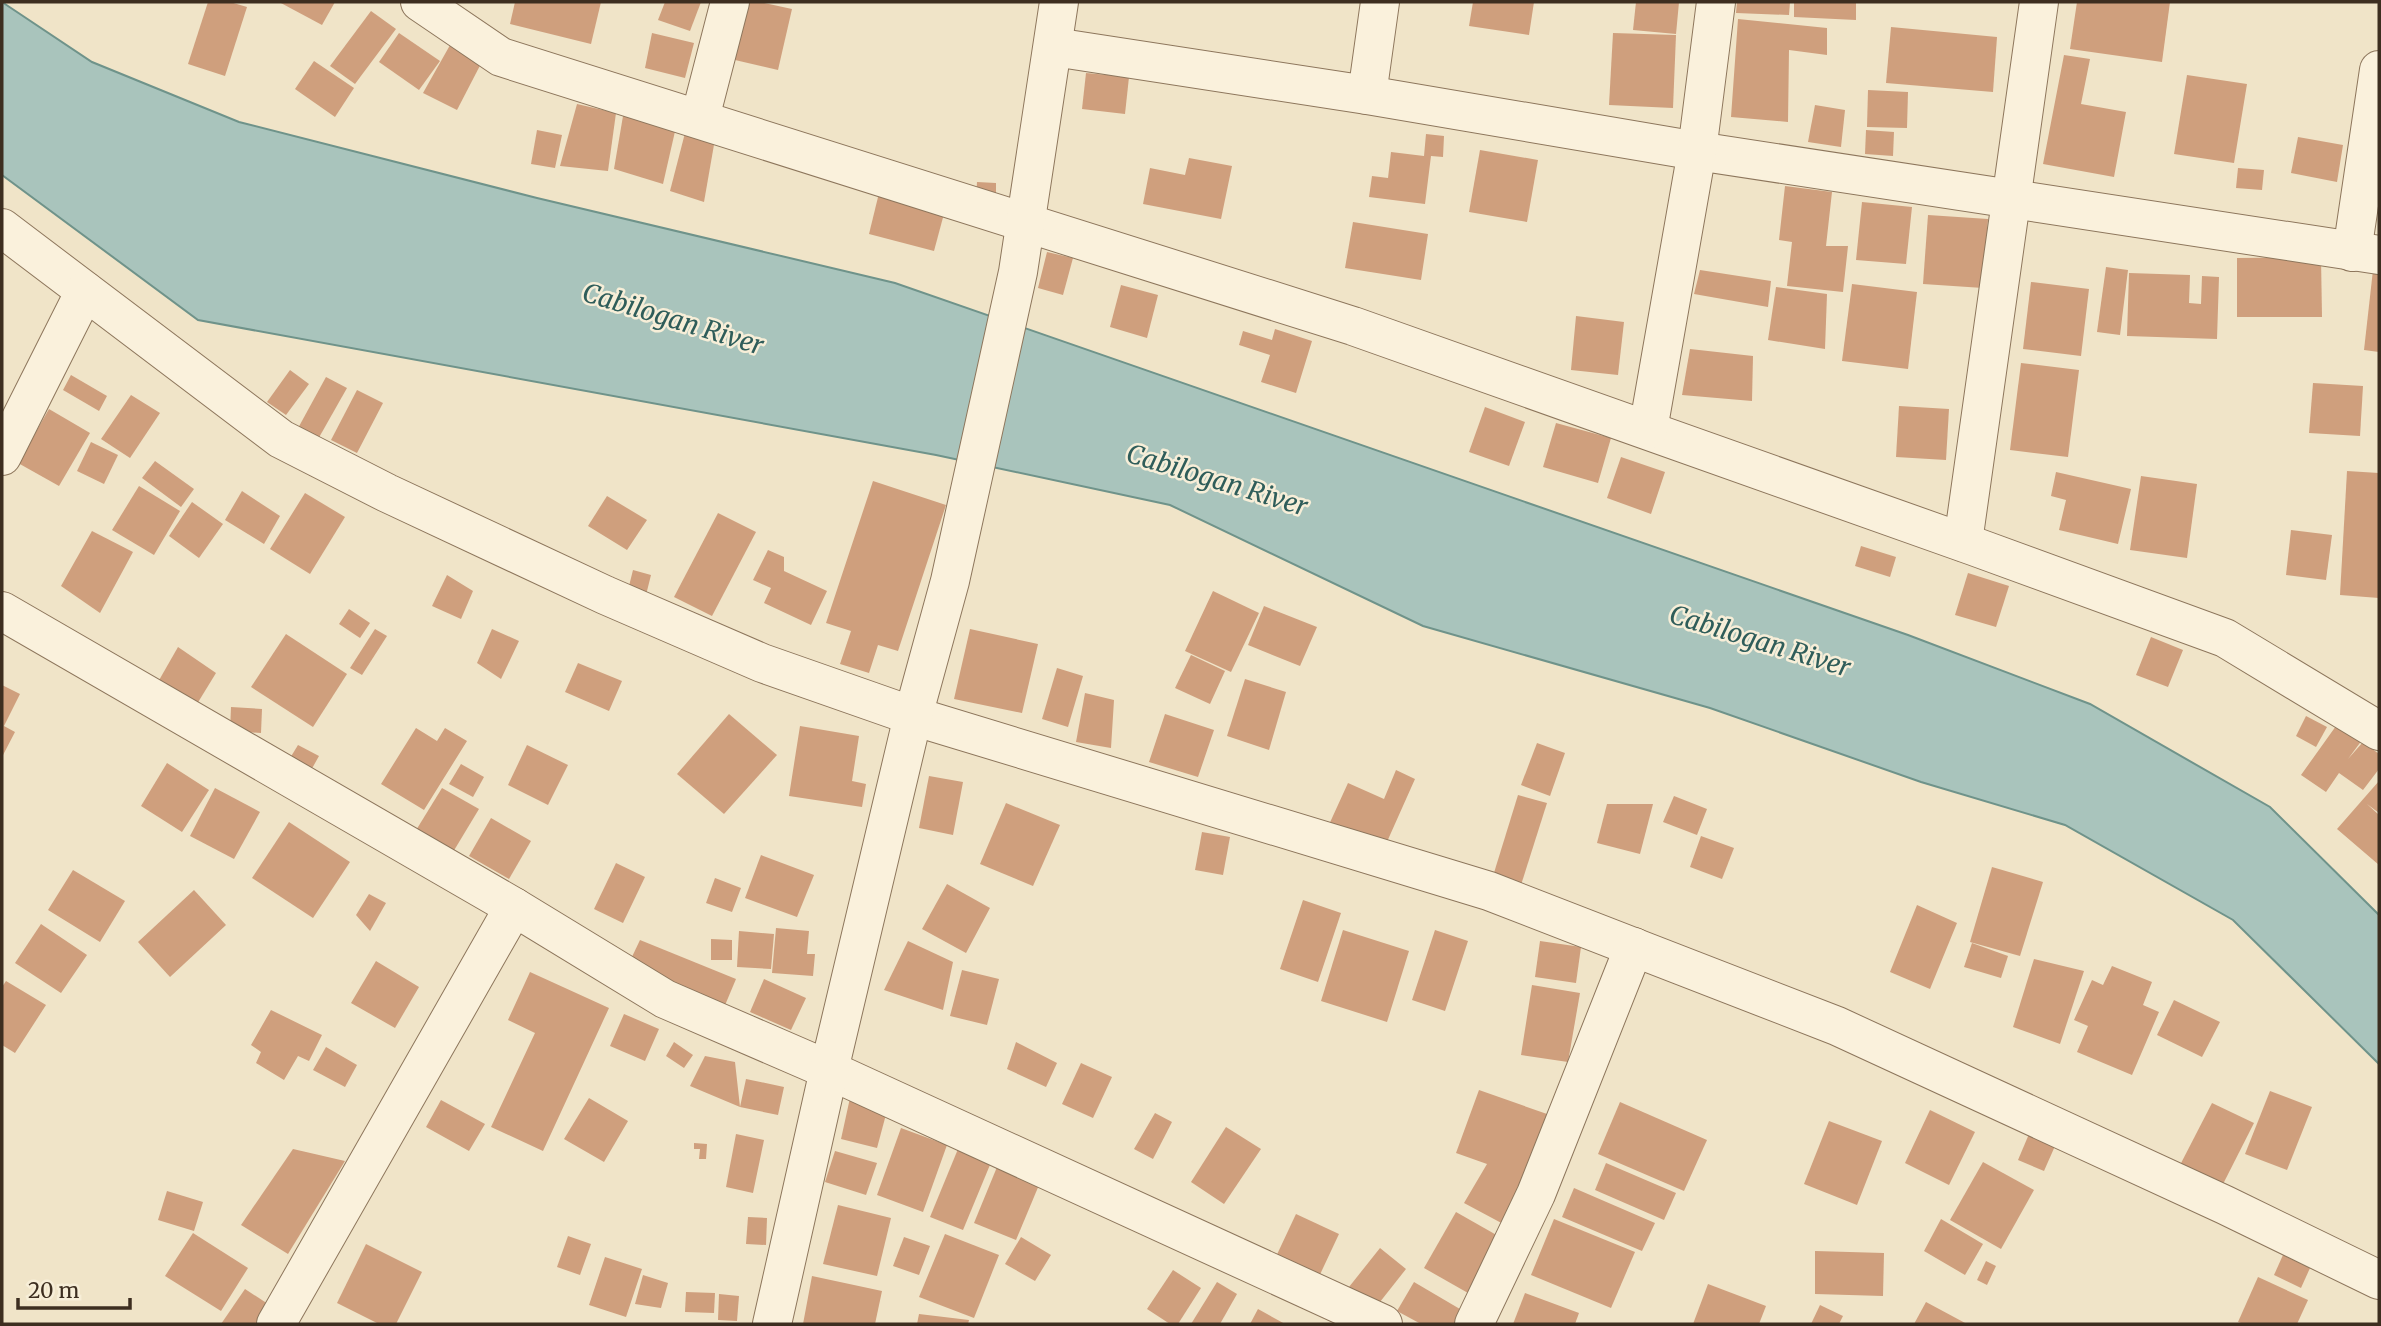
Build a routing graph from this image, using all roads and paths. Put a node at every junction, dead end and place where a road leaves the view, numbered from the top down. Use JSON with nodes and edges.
{"nodes":[{"id":1,"x":420,"y":2,"type":"edge"},
{"id":2,"x":730,"y":2,"type":"edge"},
{"id":3,"x":1059,"y":2,"type":"edge"},
{"id":4,"x":1380,"y":2,"type":"edge"},
{"id":5,"x":1716,"y":2,"type":"edge"},
{"id":6,"x":2039,"y":2,"type":"edge"},
{"id":7,"x":465,"y":16,"type":"edge"},
{"id":8,"x":1054,"y":47,"type":"junction"},
{"id":9,"x":2379,"y":70,"type":"edge"},
{"id":10,"x":1367,"y":95,"type":"junction"},
{"id":11,"x":699,"y":118,"type":"junction"},
{"id":12,"x":1697,"y":151,"type":"junction"},
{"id":13,"x":2011,"y":199,"type":"junction"},
{"id":14,"x":1026,"y":223,"type":"junction"},
{"id":15,"x":2,"y":228,"type":"edge"},
{"id":16,"x":2366,"y":253,"type":"edge"},
{"id":17,"x":85,"y":291,"type":"junction"},
{"id":18,"x":1648,"y":430,"type":"junction"},
{"id":19,"x":2,"y":456,"type":"edge"},
{"id":20,"x":1963,"y":542,"type":"junction"},
{"id":21,"x":2,"y":611,"type":"edge"},
{"id":22,"x":913,"y":716,"type":"junction"},
{"id":23,"x":2379,"y":731,"type":"edge"},
{"id":24,"x":514,"y":907,"type":"junction"},
{"id":25,"x":1634,"y":947,"type":"junction"},
{"id":26,"x":828,"y":1070,"type":"junction"},
{"id":27,"x":2379,"y":1280,"type":"edge"},
{"id":28,"x":276,"y":1324,"type":"edge"},
{"id":29,"x":772,"y":1324,"type":"edge"},
{"id":30,"x":1383,"y":1324,"type":"edge"},
{"id":31,"x":1474,"y":1324,"type":"edge"}],
"edges":[{"from":1,"to":7,"type":"street"},
{"from":2,"to":11,"type":"street"},
{"from":3,"to":8,"type":"street"},
{"from":4,"to":10,"type":"street"},
{"from":5,"to":12,"type":"street"},
{"from":6,"to":13,"type":"street"},
{"from":7,"to":11,"type":"street"},
{"from":8,"to":10,"type":"street"},
{"from":8,"to":14,"type":"street"},
{"from":9,"to":16,"type":"street"},
{"from":10,"to":12,"type":"street"},
{"from":11,"to":14,"type":"street"},
{"from":12,"to":13,"type":"street"},
{"from":12,"to":18,"type":"street"},
{"from":13,"to":16,"type":"street"},
{"from":13,"to":20,"type":"street"},
{"from":14,"to":18,"type":"street"},
{"from":14,"to":22,"type":"street"},
{"from":15,"to":17,"type":"street"},
{"from":17,"to":19,"type":"street"},
{"from":17,"to":22,"type":"street"},
{"from":18,"to":20,"type":"street"},
{"from":20,"to":23,"type":"street"},
{"from":21,"to":24,"type":"street"},
{"from":22,"to":25,"type":"street"},
{"from":22,"to":26,"type":"street"},
{"from":24,"to":26,"type":"street"},
{"from":24,"to":28,"type":"street"},
{"from":25,"to":27,"type":"street"},
{"from":25,"to":31,"type":"street"},
{"from":26,"to":29,"type":"street"},
{"from":26,"to":30,"type":"street"}]}
